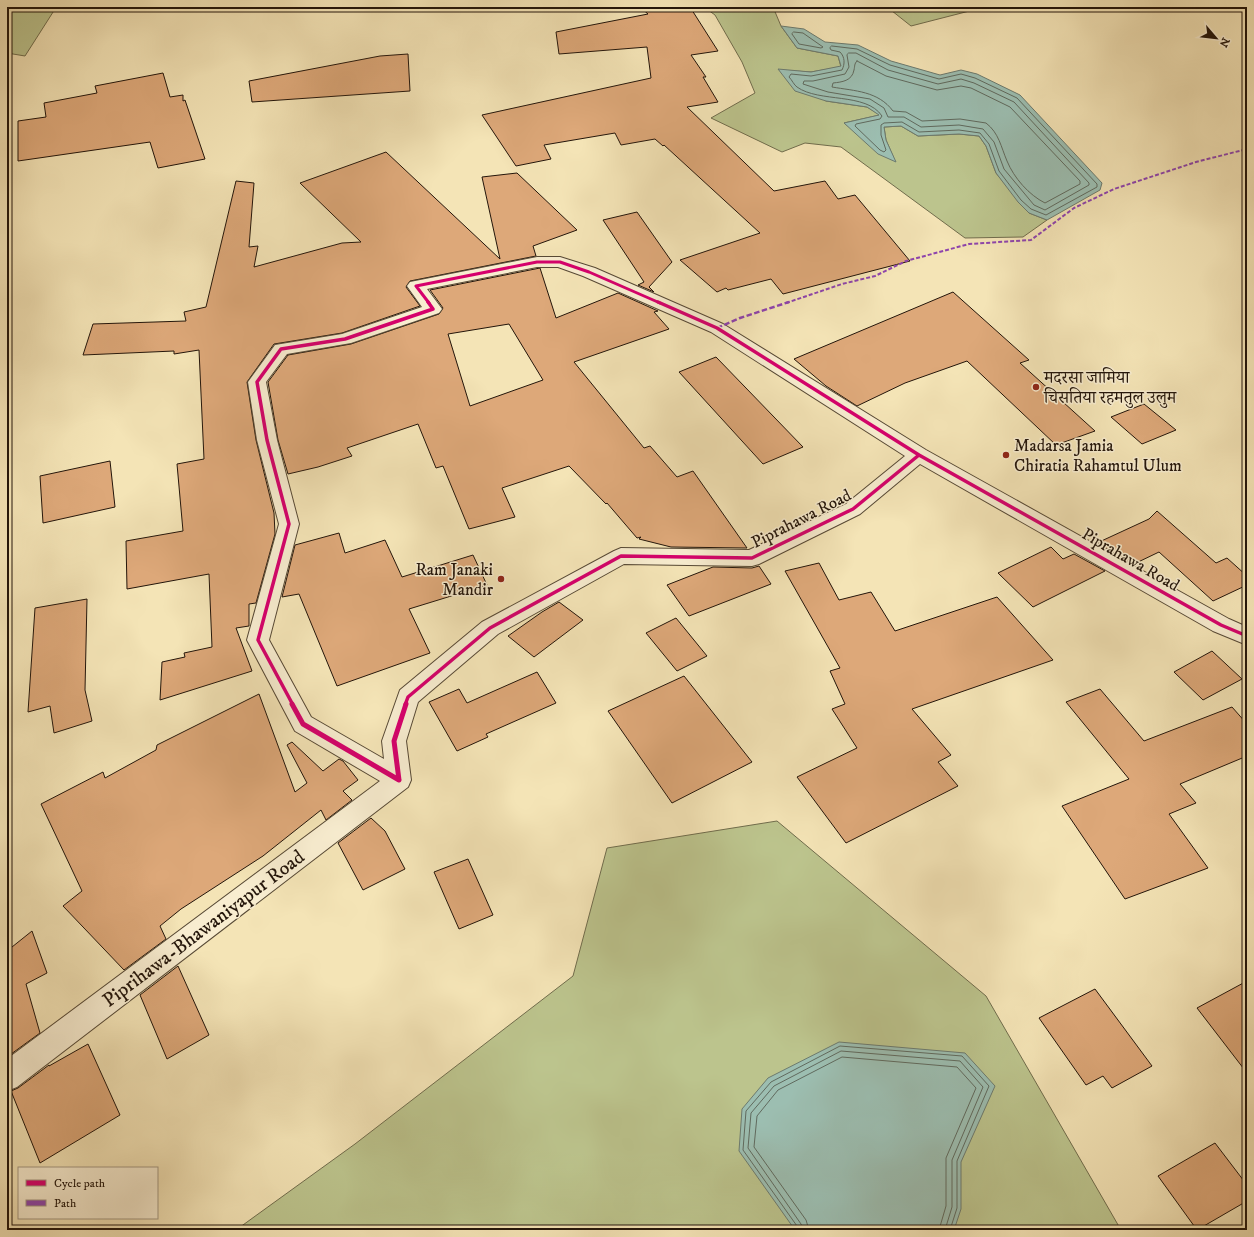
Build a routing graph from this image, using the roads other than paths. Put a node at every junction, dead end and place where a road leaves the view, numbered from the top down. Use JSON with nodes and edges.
{"nodes":[{"id":1,"x":919,"y":455,"type":"junction"},
{"id":2,"x":1247,"y":636,"type":"edge"},
{"id":3,"x":399,"y":780,"type":"junction"},
{"id":4,"x":7,"y":1077,"type":"edge"}],
"edges":[{"from":1,"to":2,"type":"street","name":"Piprahawa Road"},
{"from":1,"to":3,"type":"street","name":"Piprahawa Road"},
{"from":1,"to":3,"type":"street"},
{"from":3,"to":4,"type":"street","name":"Piprihawa-Bhawaniyapur Road"}]}
